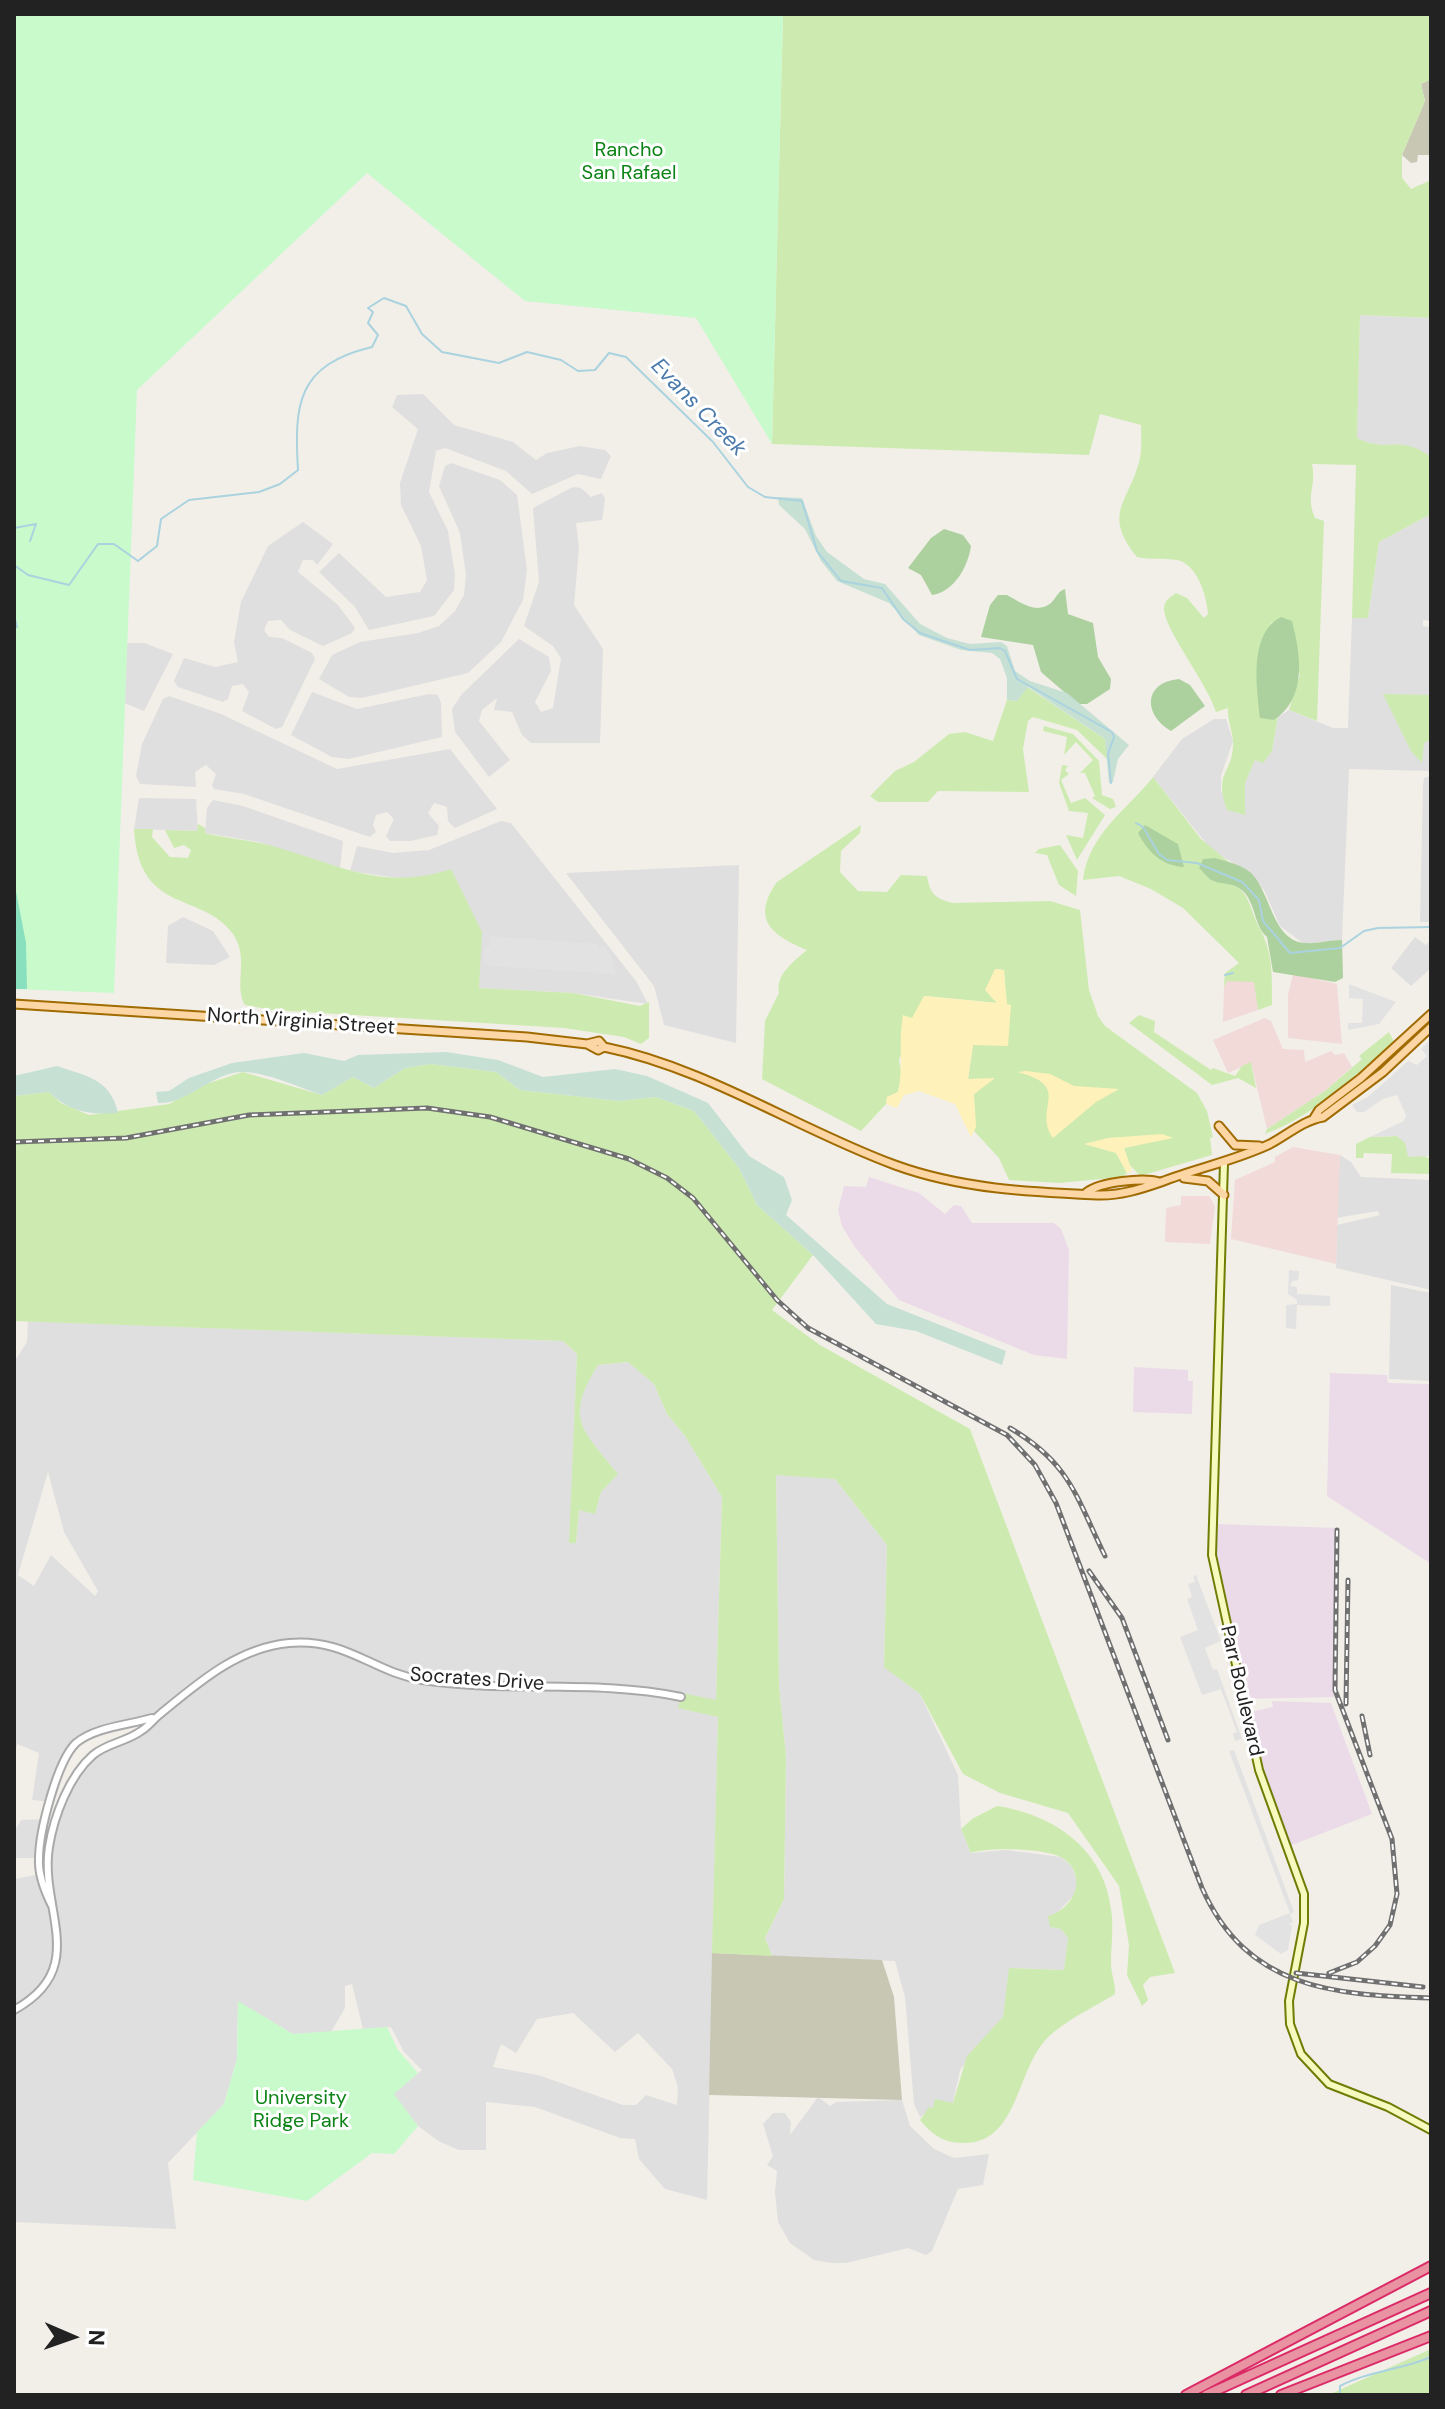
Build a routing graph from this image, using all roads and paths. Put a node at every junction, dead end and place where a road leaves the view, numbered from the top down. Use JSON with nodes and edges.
{"nodes":[{"id":1,"x":14,"y":1004,"type":"edge"},
{"id":2,"x":1431,"y":1014,"type":"edge"},
{"id":3,"x":1431,"y":1027,"type":"edge"},
{"id":4,"x":1314,"y":1118,"type":"junction"},
{"id":5,"x":1219,"y":1126,"type":"dead end"},
{"id":6,"x":1266,"y":1145,"type":"junction"},
{"id":7,"x":1224,"y":1163,"type":"junction"},
{"id":8,"x":1178,"y":1178,"type":"junction"},
{"id":9,"x":1224,"y":1195,"type":"junction"},
{"id":10,"x":681,"y":1697,"type":"dead end"},
{"id":11,"x":155,"y":1717,"type":"junction"},
{"id":12,"x":55,"y":1913,"type":"junction"},
{"id":13,"x":14,"y":2010,"type":"edge"},
{"id":14,"x":1431,"y":2130,"type":"edge"},
{"id":15,"x":1431,"y":2266,"type":"edge"},
{"id":16,"x":1431,"y":2293,"type":"edge"},
{"id":17,"x":1431,"y":2311,"type":"edge"},
{"id":18,"x":1431,"y":2336,"type":"edge"},
{"id":19,"x":1186,"y":2395,"type":"edge"},
{"id":20,"x":1206,"y":2395,"type":"edge"},
{"id":21,"x":1246,"y":2395,"type":"edge"},
{"id":22,"x":1281,"y":2395,"type":"edge"}],
"edges":[{"from":1,"to":8,"type":"main road","name":"North Virginia Street"},
{"from":2,"to":4,"type":"main road","name":"North Virginia Street"},
{"from":3,"to":4,"type":"main road","name":"North Virginia Street"},
{"from":4,"to":6,"type":"main road","name":"North Virginia Street"},
{"from":5,"to":6,"type":"main road"},
{"from":6,"to":7,"type":"main road","name":"North Virginia Street"},
{"from":7,"to":8,"type":"main road","name":"North Virginia Street"},
{"from":7,"to":9,"type":"main road","name":"Parr Boulevard"},
{"from":8,"to":9,"type":"main road"},
{"from":9,"to":14,"type":"main road","name":"Parr Boulevard"},
{"from":10,"to":11,"type":"street","name":"Socrates Drive"},
{"from":11,"to":12,"type":"street","name":"Socrates Drive"},
{"from":11,"to":12,"type":"street","name":"Socrates Drive"},
{"from":12,"to":13,"type":"street","name":"Socrates Drive"},
{"from":15,"to":19,"type":"highway"},
{"from":16,"to":20,"type":"highway"},
{"from":17,"to":21,"type":"highway"},
{"from":18,"to":22,"type":"highway"}]}
